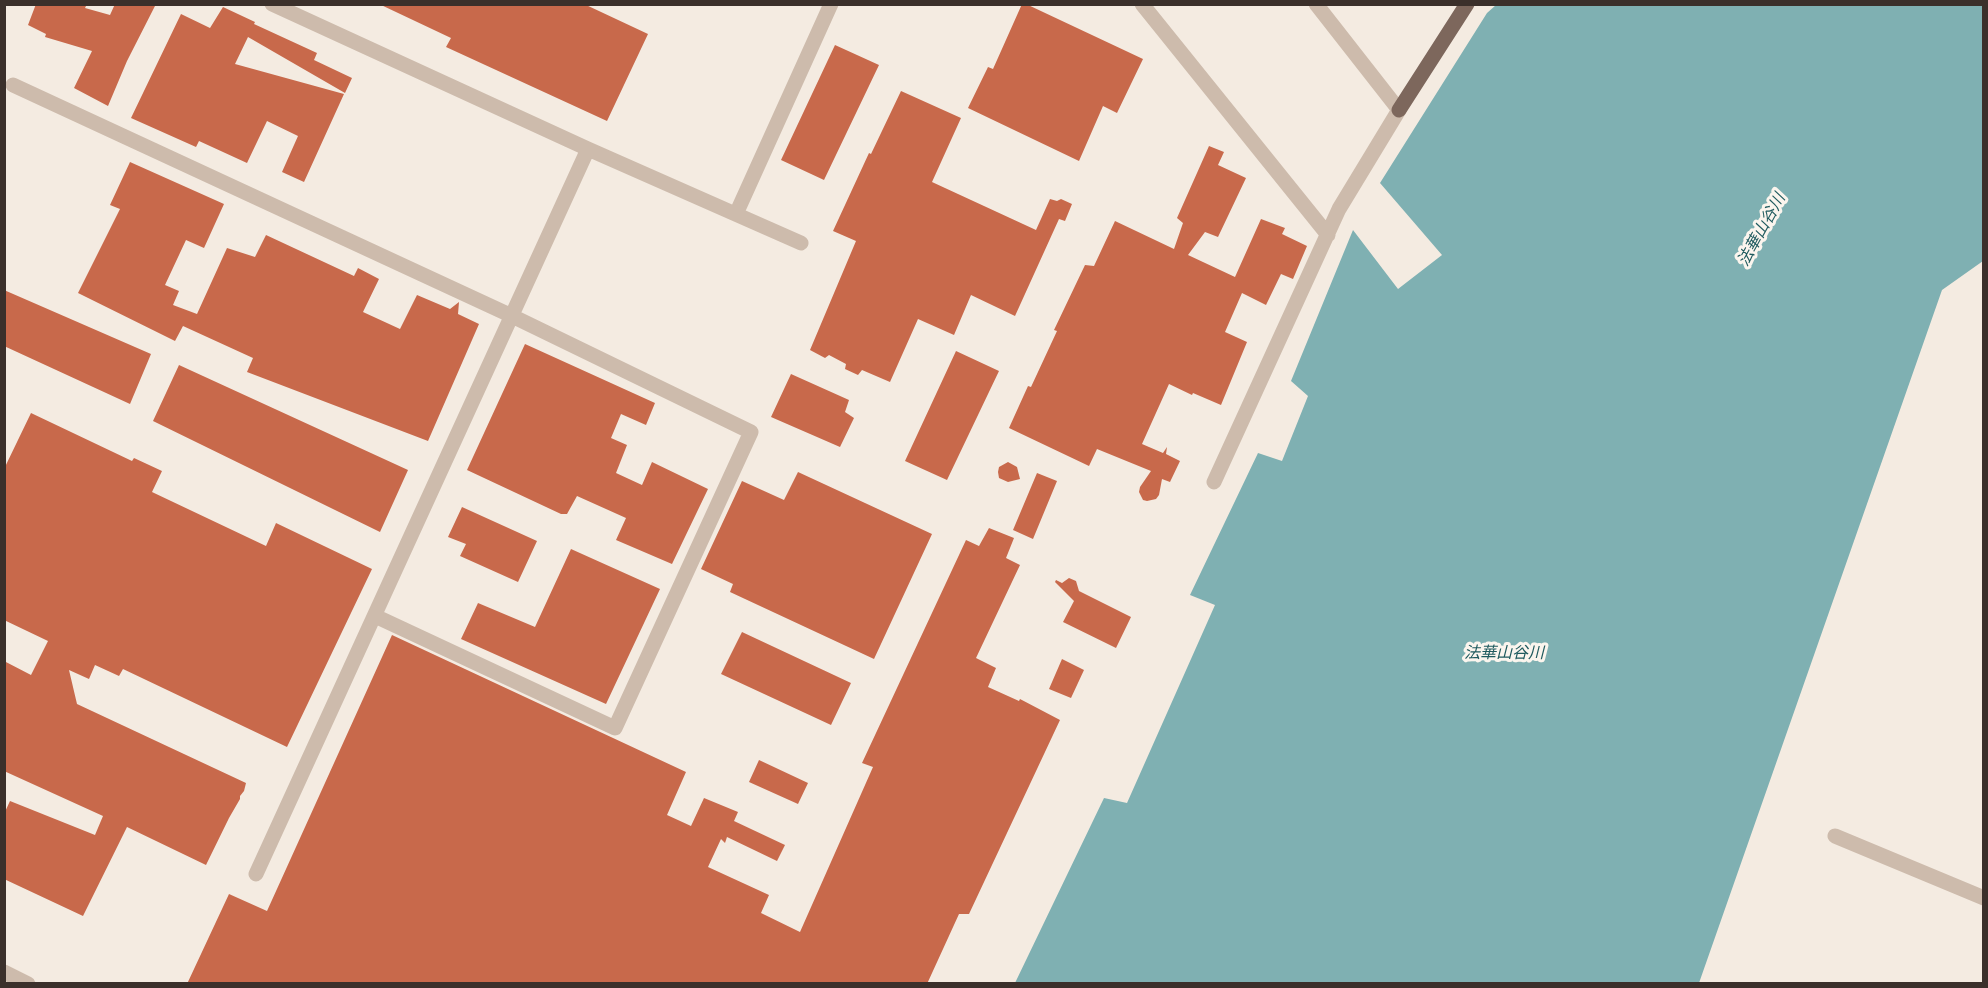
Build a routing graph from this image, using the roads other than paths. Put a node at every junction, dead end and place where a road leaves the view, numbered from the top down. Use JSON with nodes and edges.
{"nodes":[{"id":1,"x":272,"y":4,"type":"edge"},
{"id":2,"x":831,"y":4,"type":"edge"},
{"id":3,"x":1142,"y":4,"type":"edge"},
{"id":4,"x":1316,"y":4,"type":"edge"},
{"id":5,"x":1467,"y":4,"type":"edge"},
{"id":6,"x":13,"y":85,"type":"dead end"},
{"id":7,"x":1399,"y":110,"type":"junction"},
{"id":8,"x":588,"y":149,"type":"junction"},
{"id":9,"x":736,"y":214,"type":"junction"},
{"id":10,"x":1328,"y":235,"type":"junction"},
{"id":11,"x":801,"y":243,"type":"dead end"},
{"id":12,"x":512,"y":316,"type":"junction"},
{"id":13,"x":1214,"y":482,"type":"dead end"},
{"id":14,"x":375,"y":616,"type":"junction"},
{"id":15,"x":1835,"y":836,"type":"dead end"},
{"id":16,"x":256,"y":874,"type":"dead end"},
{"id":17,"x":1983,"y":898,"type":"edge"},
{"id":18,"x":4,"y":972,"type":"edge"},
{"id":19,"x":28,"y":984,"type":"edge"}],
"edges":[{"from":1,"to":8,"type":"street"},
{"from":2,"to":9,"type":"street"},
{"from":3,"to":10,"type":"street"},
{"from":4,"to":7,"type":"street"},
{"from":5,"to":7,"type":"main road"},
{"from":6,"to":12,"type":"street"},
{"from":7,"to":10,"type":"street"},
{"from":8,"to":9,"type":"street"},
{"from":8,"to":12,"type":"street"},
{"from":9,"to":11,"type":"street"},
{"from":10,"to":13,"type":"street"},
{"from":12,"to":14,"type":"street"},
{"from":12,"to":14,"type":"street"},
{"from":14,"to":16,"type":"street"},
{"from":15,"to":17,"type":"street"},
{"from":18,"to":19,"type":"street"}]}
